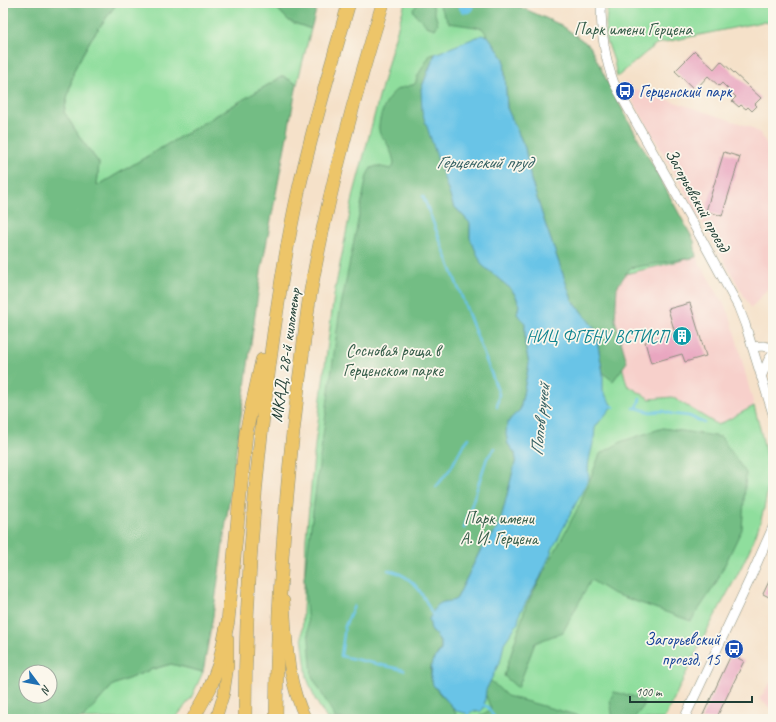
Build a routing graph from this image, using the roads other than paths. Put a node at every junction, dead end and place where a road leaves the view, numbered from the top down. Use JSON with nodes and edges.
{"nodes":[{"id":1,"x":349,"y":3,"type":"edge"},
{"id":2,"x":382,"y":3,"type":"edge"},
{"id":3,"x":601,"y":3,"type":"edge"},
{"id":4,"x":288,"y":244,"type":"junction"},
{"id":5,"x":752,"y":347,"type":"junction"},
{"id":6,"x":773,"y":348,"type":"edge"},
{"id":7,"x":773,"y":354,"type":"edge"},
{"id":8,"x":761,"y":377,"type":"junction"},
{"id":9,"x":773,"y":414,"type":"edge"},
{"id":10,"x":773,"y":527,"type":"edge"},
{"id":11,"x":282,"y":543,"type":"junction"},
{"id":12,"x":228,"y":621,"type":"junction"},
{"id":13,"x":193,"y":719,"type":"edge"},
{"id":14,"x":216,"y":719,"type":"edge"},
{"id":15,"x":245,"y":719,"type":"edge"},
{"id":16,"x":278,"y":719,"type":"edge"},
{"id":17,"x":306,"y":719,"type":"edge"},
{"id":18,"x":684,"y":719,"type":"edge"}],
"edges":[{"from":1,"to":4,"type":"highway","name":"МКАД, 28-й километр"},
{"from":2,"to":11,"type":"highway","name":"МКАД, 28-й километр"},
{"from":3,"to":5,"type":"street","name":"Загорьевский проезд"},
{"from":4,"to":12,"type":"highway"},
{"from":4,"to":15,"type":"highway","name":"МКАД, 28-й километр"},
{"from":5,"to":6,"type":"street"},
{"from":5,"to":8,"type":"street","name":"Загорьевский проезд"},
{"from":7,"to":8,"type":"street"},
{"from":8,"to":9,"type":"street","name":"Загорьевский проезд"},
{"from":10,"to":18,"type":"street"},
{"from":11,"to":16,"type":"highway","name":"МКАД, 28-й километр"},
{"from":11,"to":17,"type":"main road"},
{"from":12,"to":13,"type":"highway"},
{"from":12,"to":14,"type":"main road"}]}
